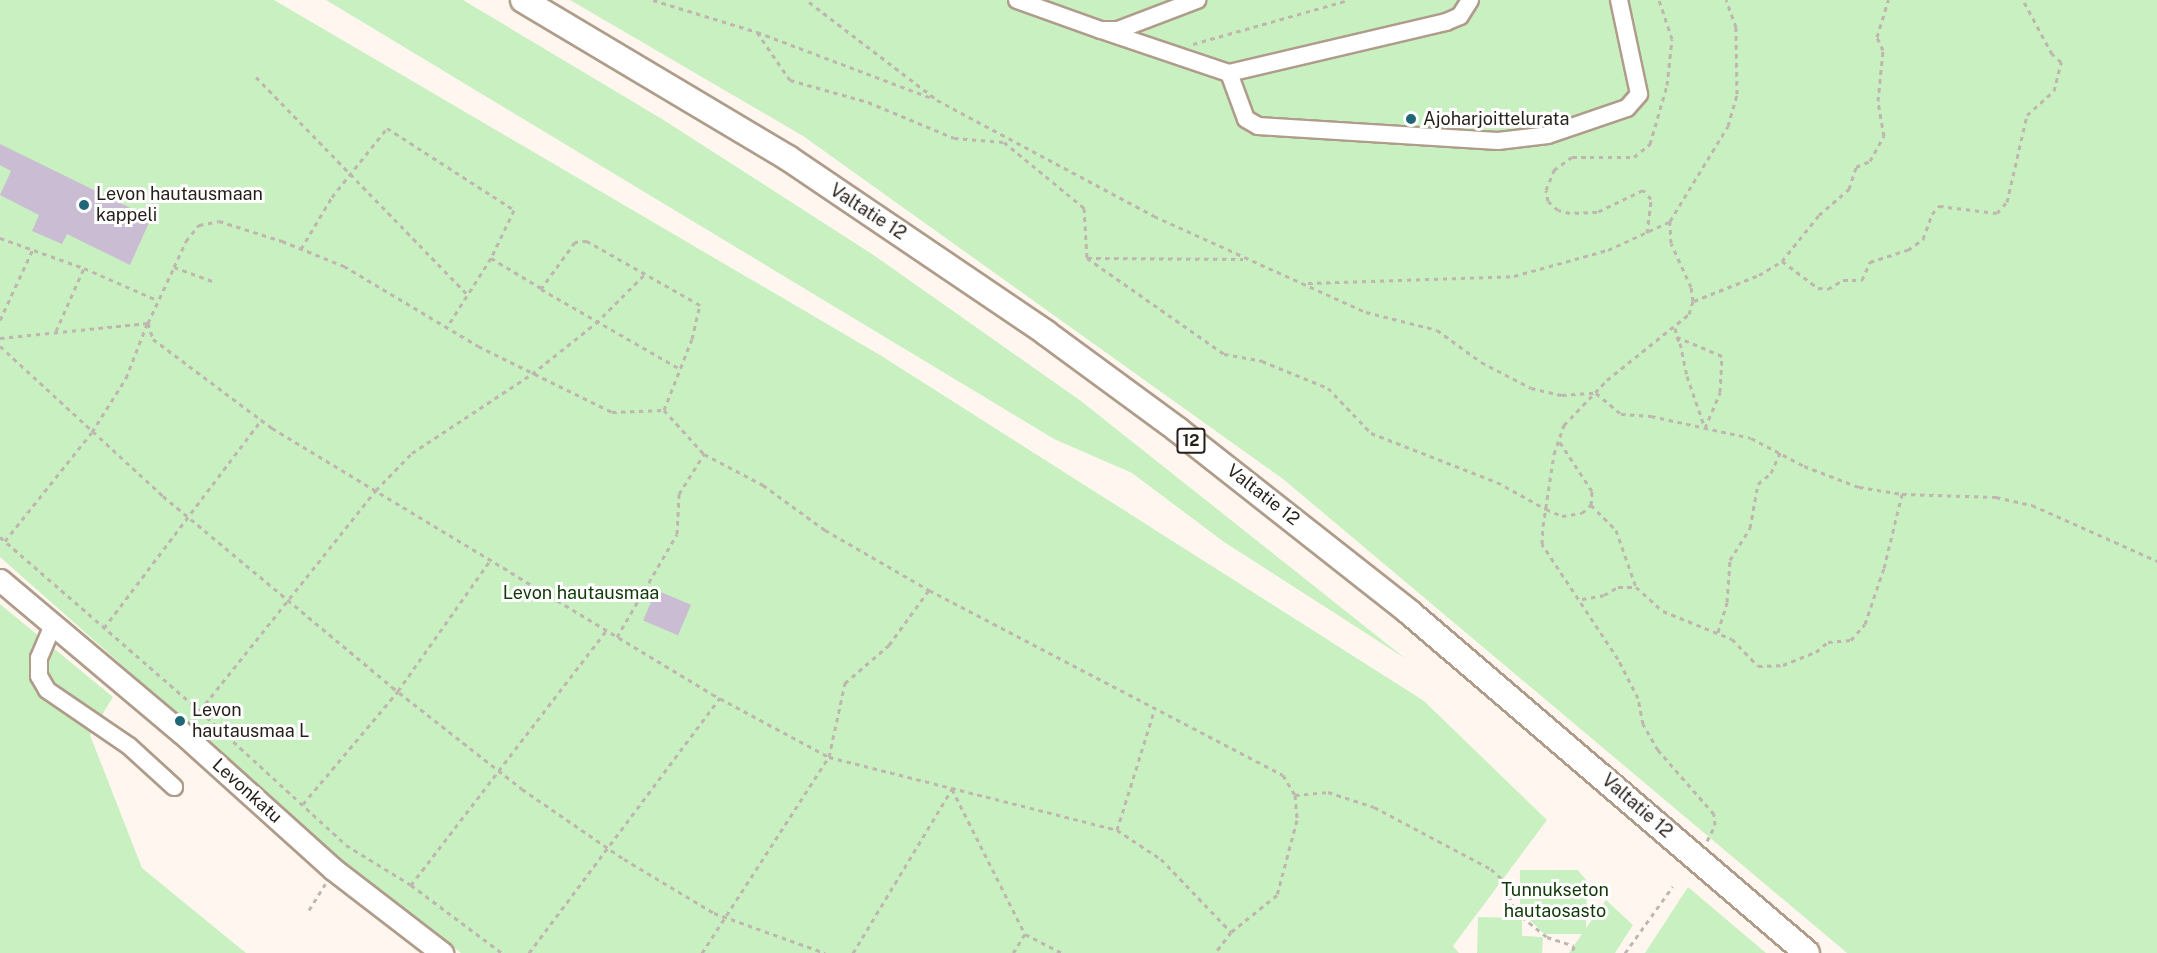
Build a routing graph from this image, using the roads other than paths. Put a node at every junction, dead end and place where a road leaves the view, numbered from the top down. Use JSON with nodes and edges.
{"nodes":[{"id":1,"x":523,"y":0,"type":"edge"},
{"id":2,"x":1017,"y":0,"type":"edge"},
{"id":3,"x":1197,"y":0,"type":"edge"},
{"id":4,"x":1470,"y":0,"type":"edge"},
{"id":5,"x":1619,"y":0,"type":"edge"},
{"id":6,"x":1101,"y":30,"type":"junction"},
{"id":7,"x":1229,"y":73,"type":"junction"},
{"id":8,"x":0,"y":580,"type":"edge"},
{"id":9,"x":53,"y":625,"type":"junction"},
{"id":10,"x":174,"y":788,"type":"dead end"},
{"id":11,"x":442,"y":953,"type":"edge"},
{"id":12,"x":1807,"y":953,"type":"edge"}],
"edges":[{"from":1,"to":12,"type":"highway","name":"Valtatie 12","number":"12"},
{"from":2,"to":6,"type":"lane"},
{"from":3,"to":6,"type":"lane"},
{"from":4,"to":7,"type":"lane"},
{"from":5,"to":7,"type":"lane"},
{"from":6,"to":7,"type":"lane"},
{"from":8,"to":9,"type":"main road","name":"Levonkatu"},
{"from":9,"to":10,"type":"lane"},
{"from":9,"to":11,"type":"main road","name":"Levonkatu"}]}
